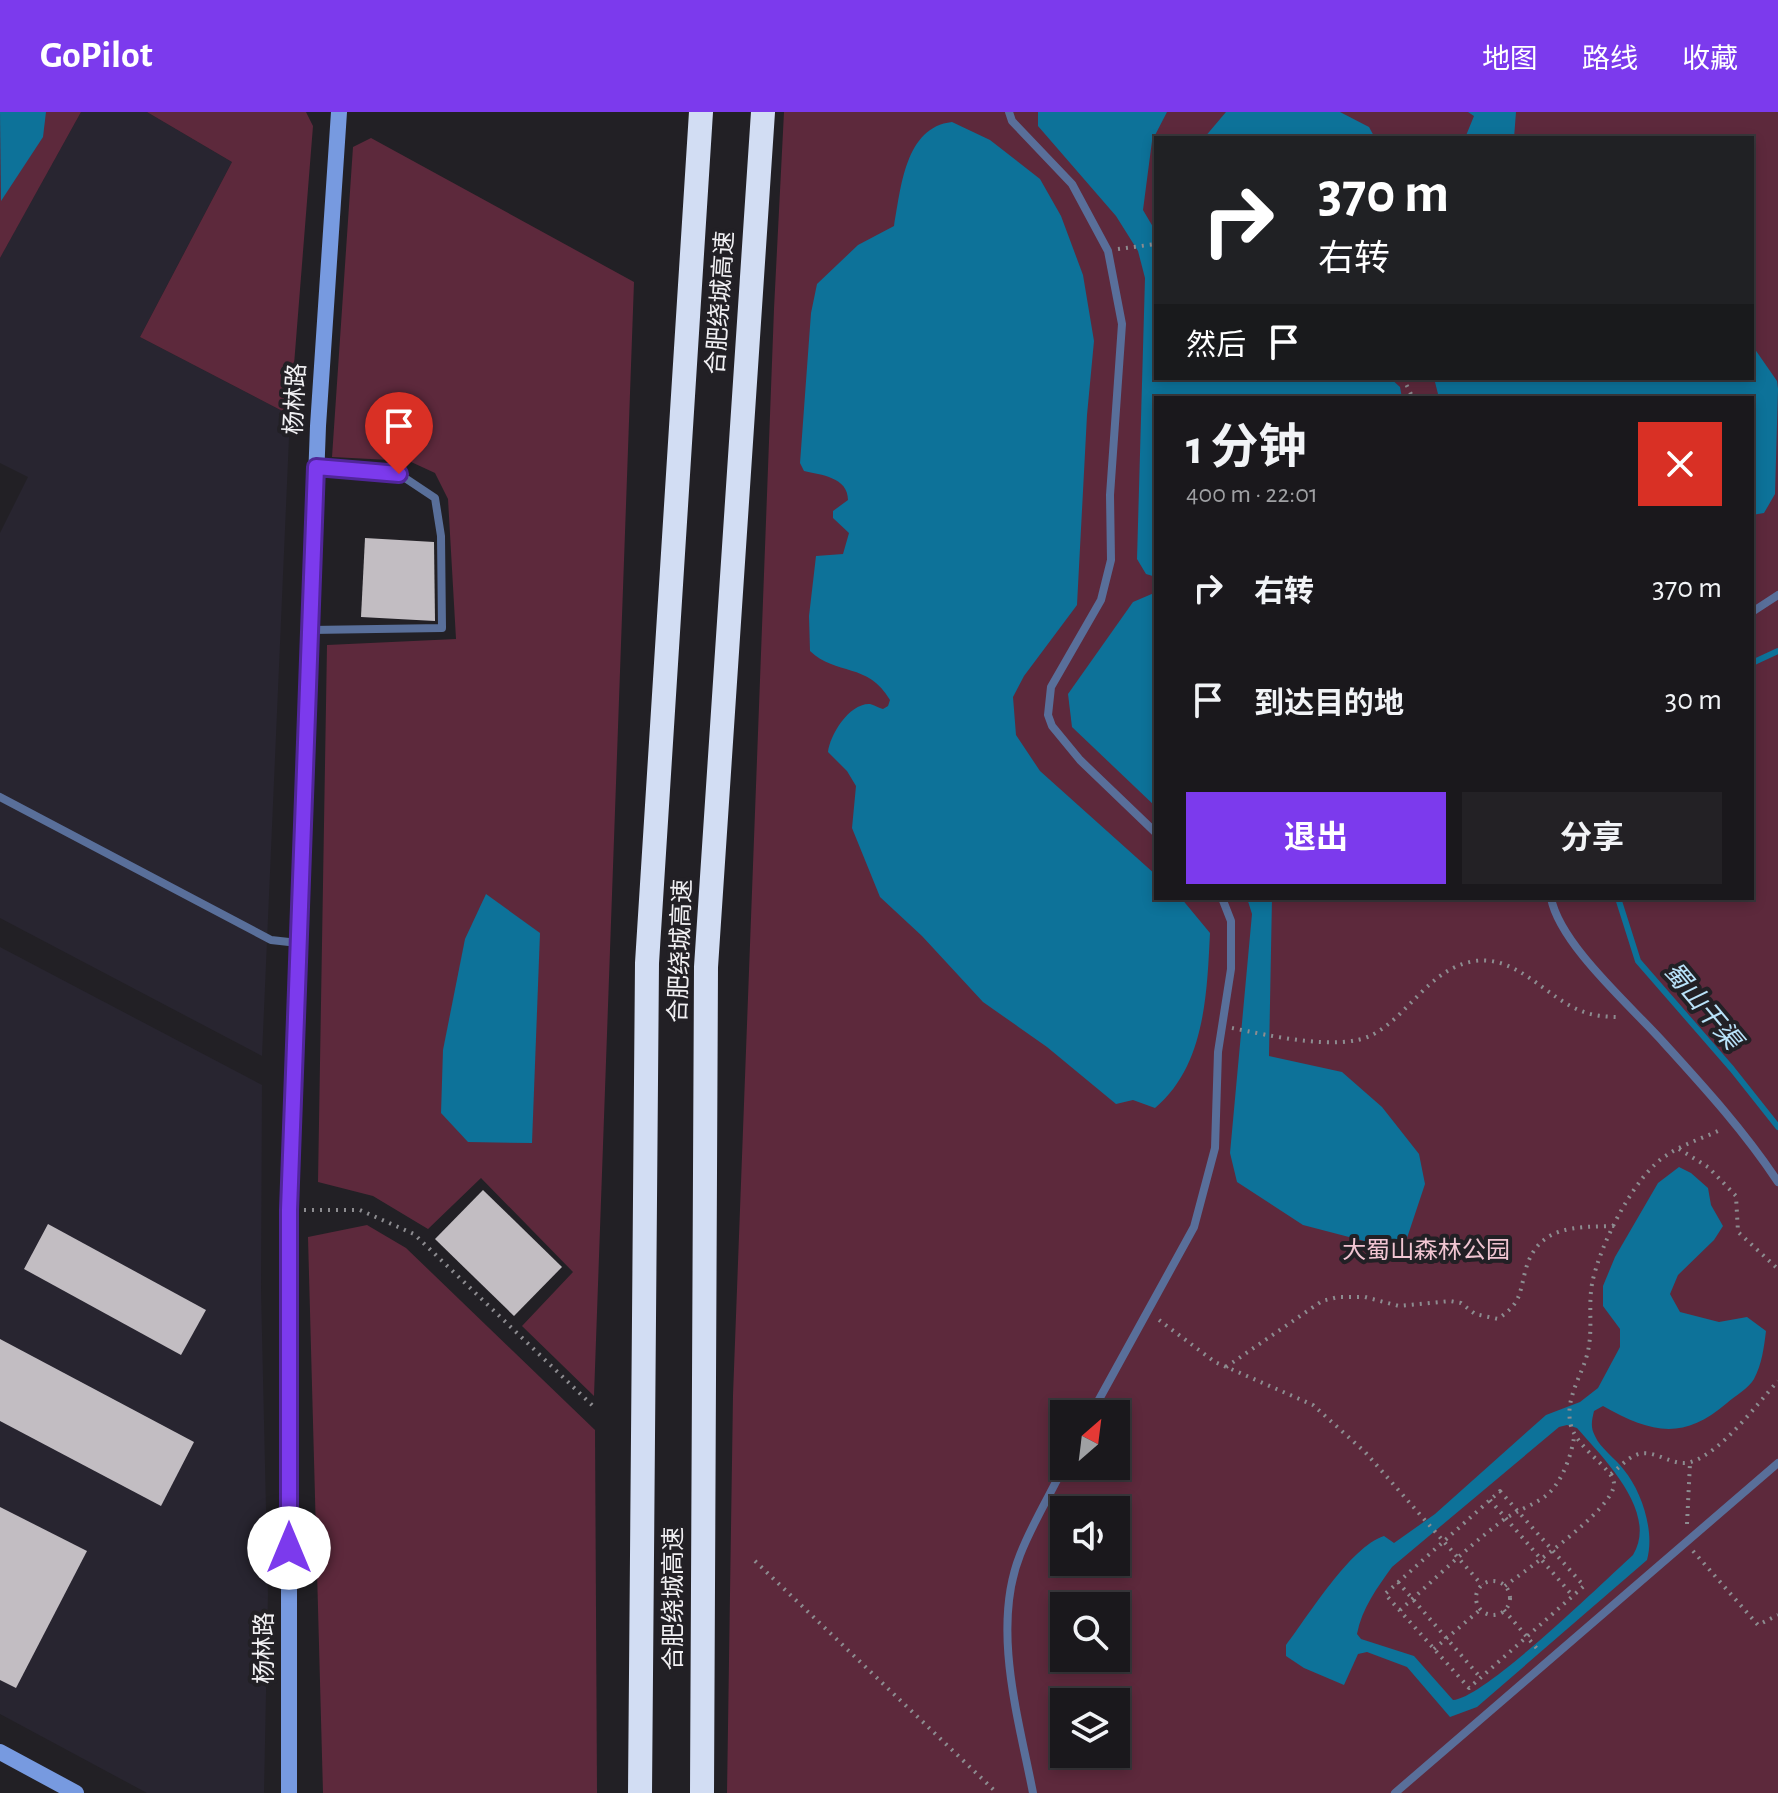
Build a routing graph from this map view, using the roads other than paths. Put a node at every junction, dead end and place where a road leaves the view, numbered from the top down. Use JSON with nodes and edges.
{"nodes":[{"id":1,"x":339,"y":112,"type":"edge"},
{"id":2,"x":701,"y":112,"type":"edge"},
{"id":3,"x":763,"y":112,"type":"edge"},
{"id":4,"x":1009,"y":112,"type":"edge"},
{"id":5,"x":316,"y":467,"type":"junction"},
{"id":6,"x":1778,"y":595,"type":"edge"},
{"id":7,"x":1754,"y":611,"type":"edge"},
{"id":8,"x":310,"y":630,"type":"junction"},
{"id":9,"x":0,"y":797,"type":"edge"},
{"id":10,"x":1154,"y":831,"type":"edge"},
{"id":11,"x":1223,"y":900,"type":"edge"},
{"id":12,"x":1552,"y":900,"type":"edge"},
{"id":13,"x":298,"y":943,"type":"junction"},
{"id":14,"x":1778,"y":1182,"type":"edge"},
{"id":15,"x":1099,"y":1400,"type":"edge"},
{"id":16,"x":1778,"y":1463,"type":"edge"},
{"id":17,"x":1057,"y":1480,"type":"edge"},
{"id":18,"x":0,"y":1752,"type":"edge"},
{"id":19,"x":76,"y":1793,"type":"edge"},
{"id":20,"x":289,"y":1793,"type":"edge"},
{"id":21,"x":640,"y":1793,"type":"edge"},
{"id":22,"x":702,"y":1793,"type":"edge"},
{"id":23,"x":1033,"y":1793,"type":"edge"},
{"id":24,"x":1395,"y":1793,"type":"edge"}],
"edges":[{"from":1,"to":5,"type":"street","name":"杨林路"},
{"from":2,"to":21,"type":"highway","name":"合肥绕城高速"},
{"from":3,"to":22,"type":"highway","name":"合肥绕城高速"},
{"from":4,"to":10,"type":"lane"},
{"from":5,"to":8,"type":"street","name":"杨林路"},
{"from":5,"to":8,"type":"lane"},
{"from":6,"to":7,"type":"lane"},
{"from":8,"to":13,"type":"street","name":"杨林路"},
{"from":9,"to":13,"type":"lane"},
{"from":11,"to":15,"type":"lane"},
{"from":12,"to":14,"type":"lane"},
{"from":13,"to":20,"type":"street","name":"杨林路"},
{"from":16,"to":24,"type":"lane"},
{"from":17,"to":23,"type":"lane"},
{"from":18,"to":19,"type":"street"}]}
